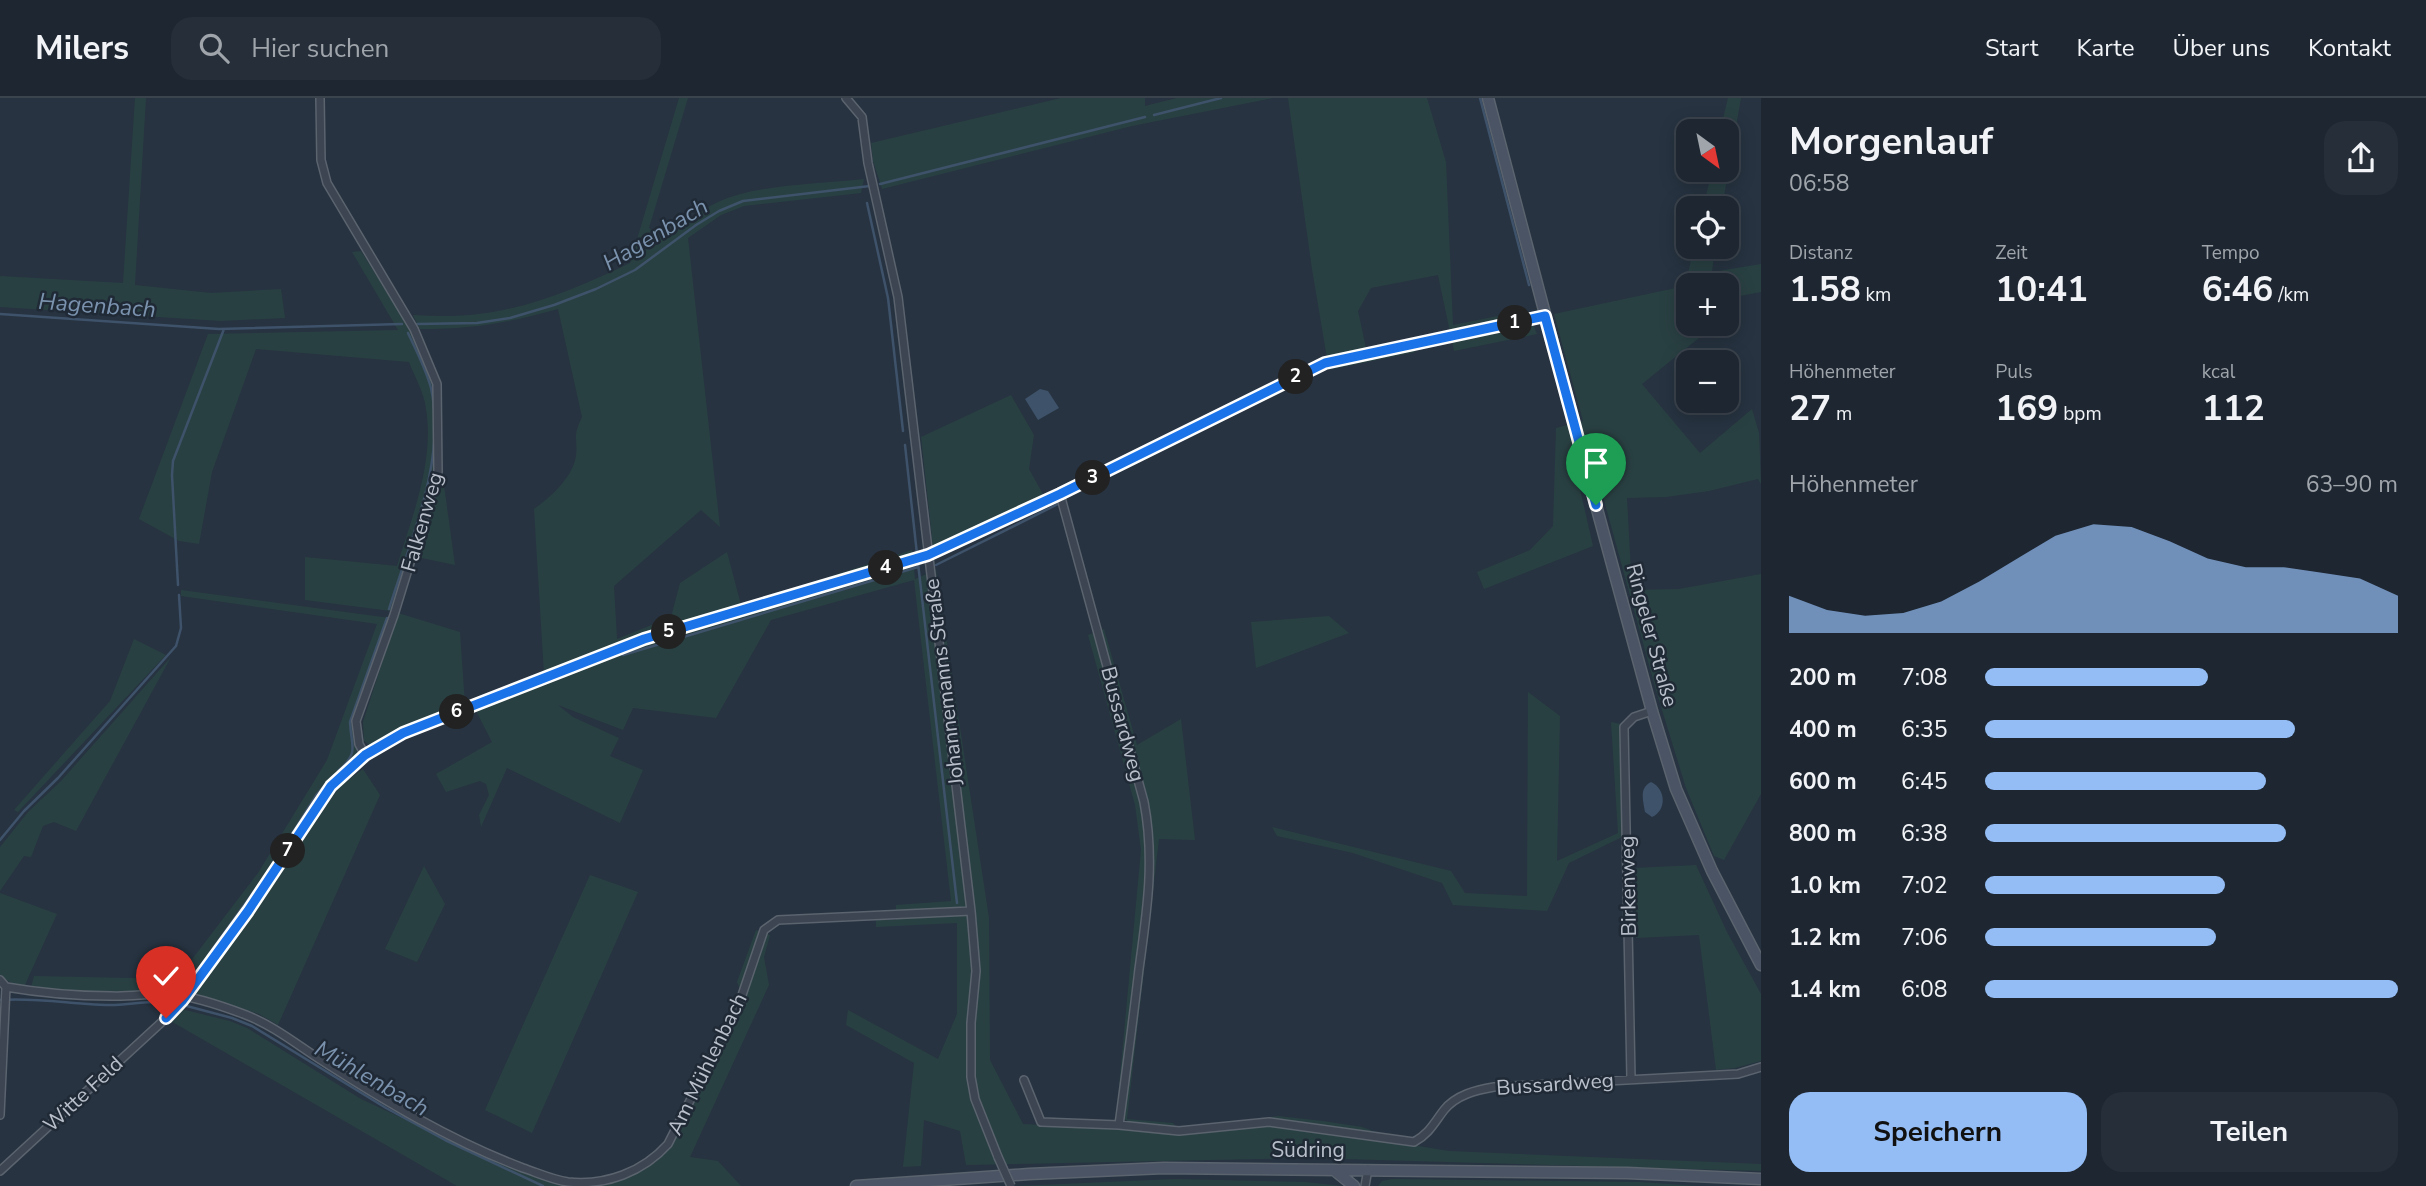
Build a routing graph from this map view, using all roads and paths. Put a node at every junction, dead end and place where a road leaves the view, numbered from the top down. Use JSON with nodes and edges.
{"nodes":[{"id":1,"x":320,"y":98,"type":"edge"},
{"id":2,"x":846,"y":98,"type":"edge"},
{"id":3,"x":1488,"y":98,"type":"edge"},
{"id":4,"x":1545,"y":316,"type":"junction"},
{"id":5,"x":1060,"y":494,"type":"junction"},
{"id":6,"x":928,"y":555,"type":"junction"},
{"id":7,"x":1652,"y":711,"type":"junction"},
{"id":8,"x":365,"y":755,"type":"junction"},
{"id":9,"x":971,"y":911,"type":"junction"},
{"id":10,"x":1761,"y":965,"type":"edge"},
{"id":11,"x":0,"y":979,"type":"edge"},
{"id":12,"x":6,"y":987,"type":"junction"},
{"id":13,"x":185,"y":997,"type":"junction"},
{"id":14,"x":1761,"y":1067,"type":"edge"},
{"id":15,"x":1631,"y":1078,"type":"junction"},
{"id":16,"x":1024,"y":1080,"type":"dead end"},
{"id":17,"x":0,"y":1115,"type":"edge"},
{"id":18,"x":1119,"y":1125,"type":"junction"},
{"id":19,"x":1368,"y":1169,"type":"junction"},
{"id":20,"x":1334,"y":1170,"type":"junction"},
{"id":21,"x":0,"y":1171,"type":"edge"},
{"id":22,"x":1761,"y":1179,"type":"edge"},
{"id":23,"x":856,"y":1186,"type":"edge"},
{"id":24,"x":1011,"y":1186,"type":"edge"},
{"id":25,"x":1354,"y":1186,"type":"edge"},
{"id":26,"x":1365,"y":1186,"type":"edge"}],
"edges":[{"from":1,"to":8,"type":"street","name":"Falkenweg"},
{"from":2,"to":6,"type":"street","name":"Johannemanns Straße"},
{"from":3,"to":4,"type":"main road","name":"Ringeler Straße"},
{"from":4,"to":5,"type":"street","name":"Witte Feld"},
{"from":4,"to":7,"type":"main road","name":"Ringeler Straße"},
{"from":5,"to":6,"type":"street","name":"Witte Feld"},
{"from":5,"to":18,"type":"street","name":"Bussardweg"},
{"from":6,"to":8,"type":"street","name":"Witte Feld"},
{"from":6,"to":9,"type":"street","name":"Johannemanns Straße"},
{"from":7,"to":10,"type":"main road","name":"Ringeler Straße"},
{"from":7,"to":15,"type":"street","name":"Birkenweg"},
{"from":8,"to":13,"type":"street","name":"Witte Feld"},
{"from":9,"to":13,"type":"street","name":"Am Mühlenbach"},
{"from":9,"to":24,"type":"street","name":"Johannemanns Straße","bridge":true},
{"from":11,"to":12,"type":"street"},
{"from":12,"to":13,"type":"street","name":"Am Mühlenbach"},
{"from":12,"to":17,"type":"street"},
{"from":13,"to":21,"type":"street","name":"Witte Feld"},
{"from":14,"to":15,"type":"street","name":"Bussardweg"},
{"from":15,"to":18,"type":"street","name":"Bussardweg"},
{"from":16,"to":18,"type":"street","name":"Bussardweg"},
{"from":19,"to":20,"type":"main road","name":"Südring"},
{"from":19,"to":22,"type":"main road","name":"Südring"},
{"from":19,"to":26,"type":"street"},
{"from":20,"to":23,"type":"main road","name":"Südring"},
{"from":20,"to":25,"type":"main road"}]}
